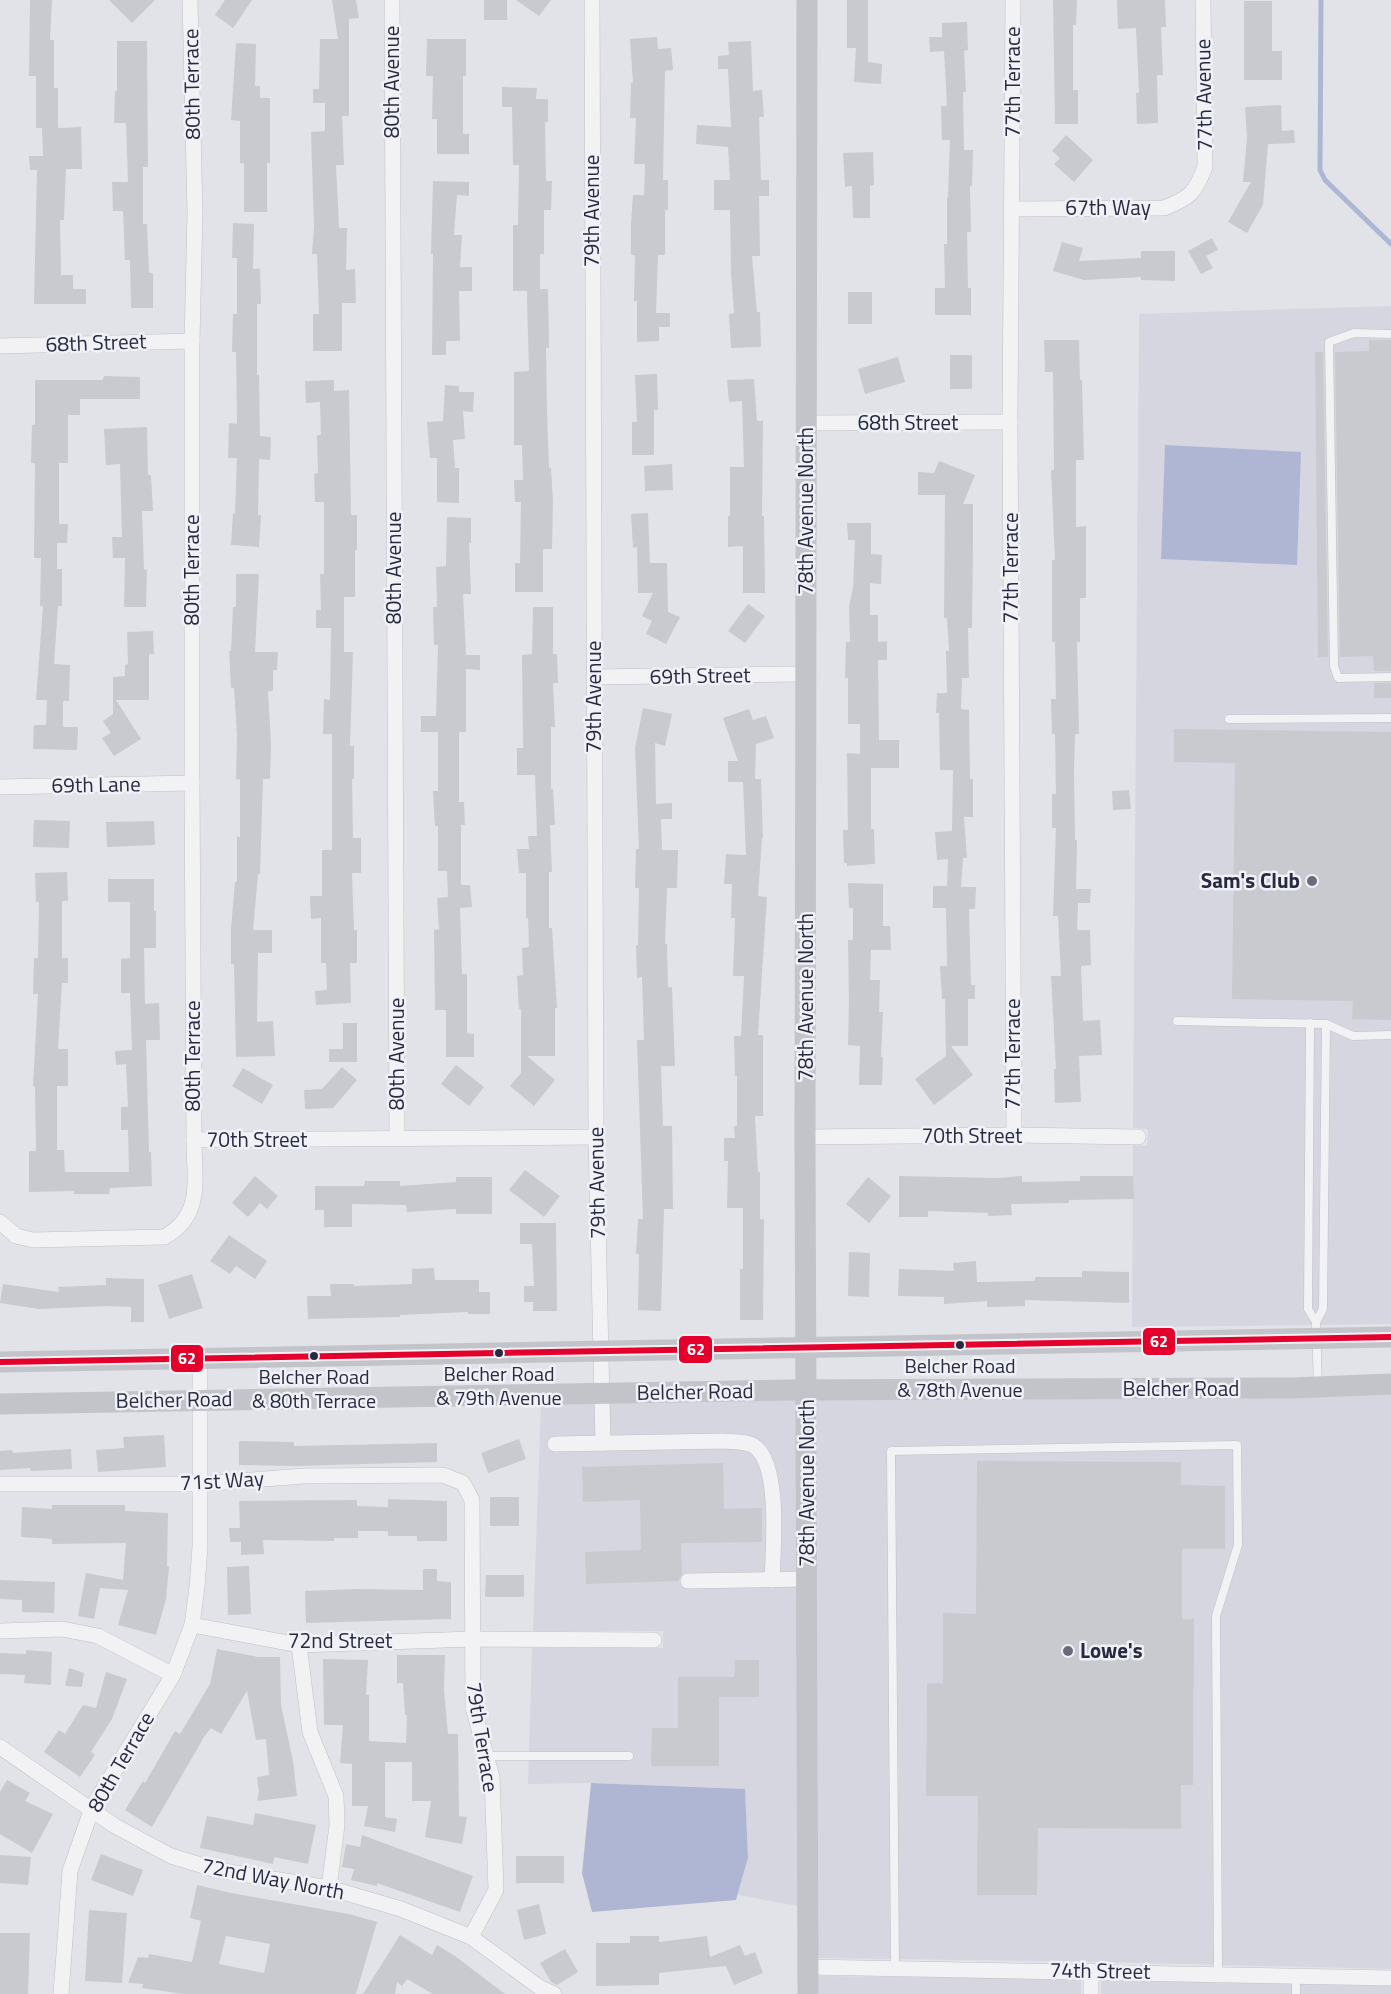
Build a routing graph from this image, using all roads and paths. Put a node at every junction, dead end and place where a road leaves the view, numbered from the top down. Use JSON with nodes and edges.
{"nodes":[{"id":1,"x":190,"y":0,"type":"edge"},
{"id":2,"x":392,"y":0,"type":"edge"},
{"id":3,"x":592,"y":0,"type":"edge"},
{"id":4,"x":807,"y":0,"type":"edge"},
{"id":5,"x":1013,"y":0,"type":"edge"},
{"id":6,"x":1203,"y":0,"type":"edge"},
{"id":7,"x":1197,"y":188,"type":"joint"},
{"id":8,"x":1012,"y":209,"type":"junction"},
{"id":9,"x":1391,"y":334,"type":"edge"},
{"id":10,"x":192,"y":341,"type":"junction"},
{"id":11,"x":0,"y":346,"type":"edge"},
{"id":12,"x":1010,"y":422,"type":"junction"},
{"id":13,"x":807,"y":423,"type":"junction"},
{"id":14,"x":805,"y":674,"type":"junction"},
{"id":15,"x":594,"y":677,"type":"junction"},
{"id":16,"x":1391,"y":677,"type":"edge"},
{"id":17,"x":1391,"y":718,"type":"edge"},
{"id":18,"x":1229,"y":719,"type":"dead end"},
{"id":19,"x":192,"y":783,"type":"junction"},
{"id":20,"x":0,"y":787,"type":"edge"},
{"id":21,"x":1177,"y":1021,"type":"dead end"},
{"id":22,"x":1310,"y":1023,"type":"junction"},
{"id":23,"x":1326,"y":1024,"type":"junction"},
{"id":24,"x":1391,"y":1035,"type":"edge"},
{"id":25,"x":1014,"y":1135,"type":"junction"},
{"id":26,"x":397,"y":1137,"type":"junction"},
{"id":27,"x":596,"y":1137,"type":"junction"},
{"id":28,"x":805,"y":1137,"type":"junction"},
{"id":29,"x":1138,"y":1137,"type":"dead end"},
{"id":30,"x":194,"y":1140,"type":"junction"},
{"id":31,"x":1,"y":1223,"type":"edge"},
{"id":32,"x":1317,"y":1330,"type":"junction"},
{"id":33,"x":1391,"y":1337,"type":"edge"},
{"id":34,"x":807,"y":1349,"type":"junction"},
{"id":35,"x":601,"y":1351,"type":"junction"},
{"id":36,"x":200,"y":1358,"type":"junction"},
{"id":37,"x":0,"y":1362,"type":"edge"},
{"id":38,"x":1391,"y":1384,"type":"edge"},
{"id":39,"x":1318,"y":1387,"type":"junction"},
{"id":40,"x":807,"y":1390,"type":"junction"},
{"id":41,"x":603,"y":1394,"type":"junction"},
{"id":42,"x":200,"y":1400,"type":"junction"},
{"id":43,"x":0,"y":1404,"type":"edge"},
{"id":44,"x":603,"y":1443,"type":"junction"},
{"id":45,"x":555,"y":1444,"type":"dead end"},
{"id":46,"x":443,"y":1475,"type":"joint"},
{"id":47,"x":200,"y":1484,"type":"junction"},
{"id":48,"x":0,"y":1485,"type":"edge"},
{"id":49,"x":807,"y":1579,"type":"junction"},
{"id":50,"x":772,"y":1580,"type":"junction"},
{"id":51,"x":688,"y":1581,"type":"dead end"},
{"id":52,"x":192,"y":1625,"type":"junction"},
{"id":53,"x":0,"y":1631,"type":"edge"},
{"id":54,"x":472,"y":1639,"type":"junction"},
{"id":55,"x":654,"y":1640,"type":"dead end"},
{"id":56,"x":299,"y":1645,"type":"junction"},
{"id":57,"x":172,"y":1675,"type":"junction"},
{"id":58,"x":0,"y":1747,"type":"edge"},
{"id":59,"x":487,"y":1756,"type":"junction"},
{"id":60,"x":629,"y":1756,"type":"dead end"},
{"id":61,"x":92,"y":1808,"type":"junction"},
{"id":62,"x":329,"y":1888,"type":"junction"},
{"id":63,"x":471,"y":1937,"type":"junction"},
{"id":64,"x":808,"y":1967,"type":"junction"},
{"id":65,"x":895,"y":1968,"type":"junction"},
{"id":66,"x":1091,"y":1971,"type":"junction"},
{"id":67,"x":1218,"y":1973,"type":"junction"},
{"id":68,"x":1296,"y":1975,"type":"junction"},
{"id":69,"x":1391,"y":1977,"type":"edge"},
{"id":70,"x":61,"y":1994,"type":"edge"},
{"id":71,"x":554,"y":1994,"type":"edge"},
{"id":72,"x":808,"y":1994,"type":"edge"},
{"id":73,"x":1091,"y":1994,"type":"edge"},
{"id":74,"x":1296,"y":1994,"type":"edge"}],
"edges":[{"from":1,"to":10,"type":"street","name":"80th Terrace"},
{"from":2,"to":26,"type":"street","name":"80th Avenue"},
{"from":3,"to":15,"type":"street","name":"79th Avenue"},
{"from":4,"to":13,"type":"main road","name":"78th Avenue North"},
{"from":5,"to":8,"type":"street","name":"77th Terrace"},
{"from":6,"to":7,"type":"street","name":"77th Avenue"},
{"from":7,"to":8,"type":"street","name":"67th Way"},
{"from":8,"to":12,"type":"street","name":"77th Terrace"},
{"from":9,"to":16,"type":"lane"},
{"from":10,"to":11,"type":"street","name":"68th Street"},
{"from":10,"to":19,"type":"street","name":"80th Terrace"},
{"from":12,"to":13,"type":"street","name":"68th Street"},
{"from":12,"to":25,"type":"street","name":"77th Terrace"},
{"from":13,"to":14,"type":"main road","name":"78th Avenue North"},
{"from":14,"to":15,"type":"street","name":"69th Street"},
{"from":14,"to":28,"type":"main road","name":"78th Avenue North"},
{"from":15,"to":27,"type":"street","name":"79th Avenue"},
{"from":17,"to":18,"type":"lane"},
{"from":19,"to":20,"type":"street","name":"69th Lane"},
{"from":19,"to":30,"type":"street","name":"80th Terrace"},
{"from":21,"to":22,"type":"lane"},
{"from":22,"to":23,"type":"lane"},
{"from":22,"to":32,"type":"lane"},
{"from":23,"to":24,"type":"lane"},
{"from":23,"to":32,"type":"lane"},
{"from":25,"to":28,"type":"street","name":"70th Street"},
{"from":25,"to":29,"type":"street","name":"70th Street"},
{"from":26,"to":27,"type":"street","name":"70th Street"},
{"from":26,"to":30,"type":"street","name":"70th Street"},
{"from":27,"to":35,"type":"street","name":"79th Avenue"},
{"from":28,"to":34,"type":"main road","name":"78th Avenue North"},
{"from":30,"to":31,"type":"street","name":"70th Street"},
{"from":32,"to":33,"type":"main road","name":"Belcher Road"},
{"from":32,"to":34,"type":"main road","name":"Belcher Road"},
{"from":32,"to":39,"type":"lane"},
{"from":34,"to":35,"type":"main road","name":"Belcher Road"},
{"from":34,"to":40,"type":"main road","name":"78th Avenue North"},
{"from":35,"to":36,"type":"main road","name":"Belcher Road"},
{"from":35,"to":41,"type":"street","name":"79th Avenue"},
{"from":36,"to":37,"type":"main road","name":"Belcher Road"},
{"from":36,"to":42,"type":"street"},
{"from":38,"to":39,"type":"main road","name":"Belcher Road"},
{"from":39,"to":40,"type":"main road","name":"Belcher Road"},
{"from":40,"to":41,"type":"main road","name":"Belcher Road"},
{"from":40,"to":49,"type":"main road","name":"78th Avenue North"},
{"from":41,"to":42,"type":"main road","name":"Belcher Road"},
{"from":41,"to":44,"type":"street","name":"79th Avenue"},
{"from":42,"to":43,"type":"main road","name":"Belcher Road"},
{"from":42,"to":47,"type":"street"},
{"from":44,"to":45,"type":"street"},
{"from":44,"to":50,"type":"street"},
{"from":46,"to":47,"type":"street","name":"71st Way"},
{"from":46,"to":54,"type":"street","name":"79th Terrace"},
{"from":47,"to":48,"type":"street","name":"71st Way"},
{"from":47,"to":52,"type":"street"},
{"from":49,"to":50,"type":"street"},
{"from":49,"to":64,"type":"main road","name":"78th Avenue North"},
{"from":50,"to":51,"type":"street"},
{"from":52,"to":56,"type":"street","name":"72nd Street"},
{"from":52,"to":57,"type":"street"},
{"from":53,"to":57,"type":"street"},
{"from":54,"to":55,"type":"street","name":"72nd Street"},
{"from":54,"to":56,"type":"street","name":"72nd Street"},
{"from":54,"to":59,"type":"street","name":"79th Terrace"},
{"from":56,"to":62,"type":"street"},
{"from":57,"to":61,"type":"street","name":"80th Terrace"},
{"from":58,"to":61,"type":"street","name":"72nd Way North"},
{"from":59,"to":60,"type":"lane"},
{"from":59,"to":63,"type":"street","name":"79th Terrace"},
{"from":61,"to":62,"type":"street","name":"72nd Way North"},
{"from":61,"to":70,"type":"street","name":"80th Terrace"},
{"from":62,"to":63,"type":"street","name":"72nd Way North"},
{"from":63,"to":71,"type":"street","name":"72nd Way North"},
{"from":64,"to":65,"type":"street","name":"74th Street"},
{"from":64,"to":72,"type":"main road","name":"78th Avenue North"},
{"from":65,"to":66,"type":"street","name":"74th Street"},
{"from":65,"to":67,"type":"lane"},
{"from":66,"to":67,"type":"street","name":"74th Street"},
{"from":66,"to":73,"type":"street"},
{"from":67,"to":68,"type":"street","name":"74th Street"},
{"from":68,"to":69,"type":"street","name":"74th Street"},
{"from":68,"to":74,"type":"lane"}]}
